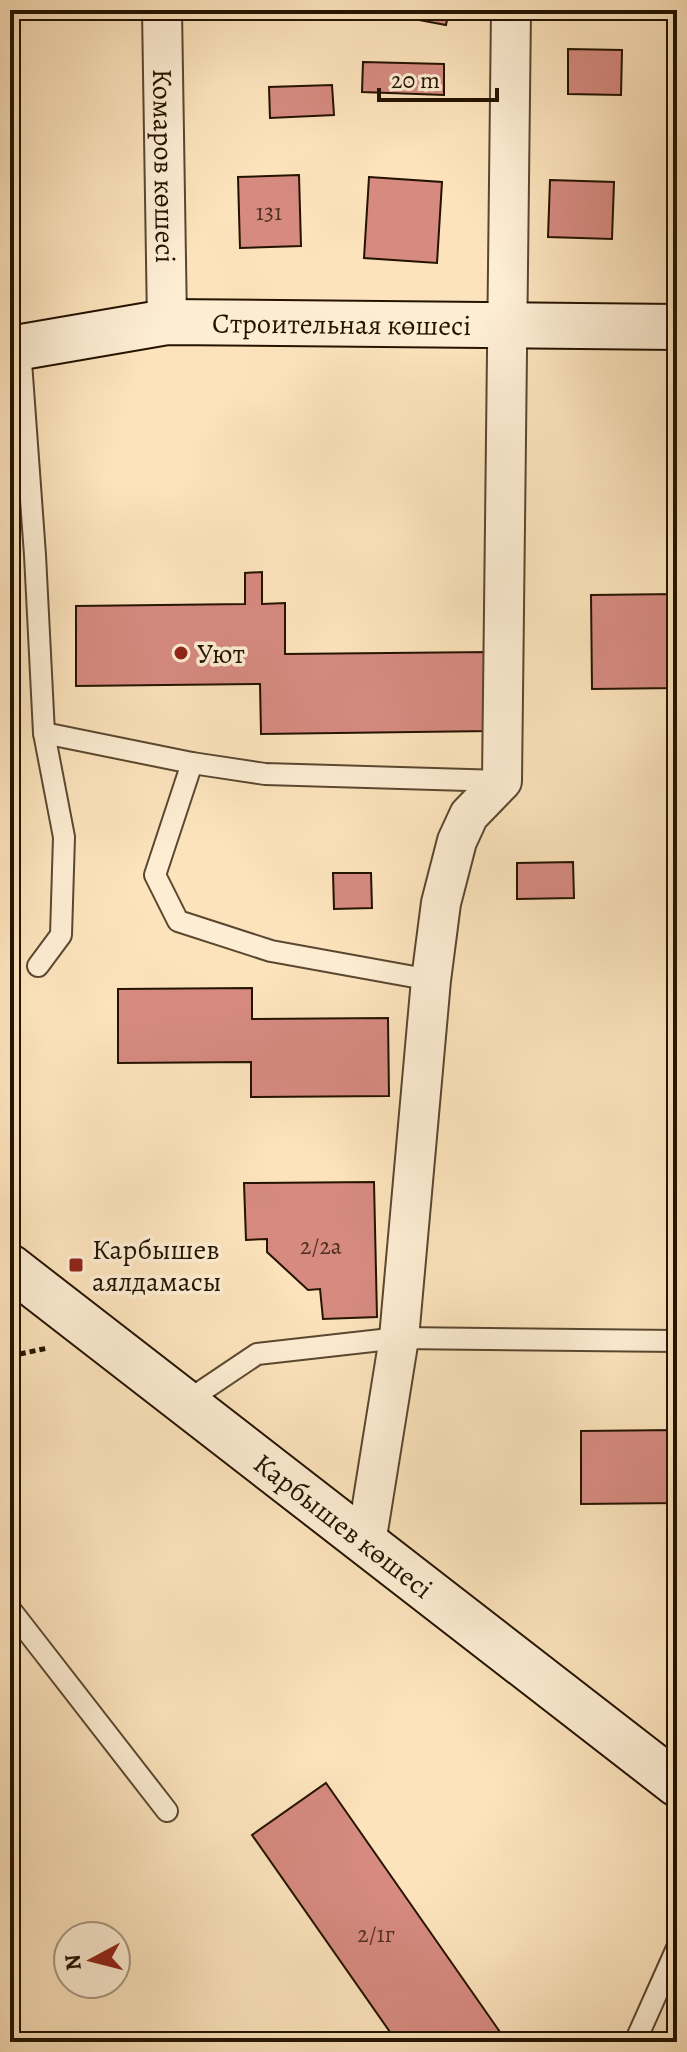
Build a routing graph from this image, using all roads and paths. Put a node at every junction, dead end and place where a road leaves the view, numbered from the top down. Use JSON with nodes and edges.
{"nodes":[{"id":1,"x":162,"y":10,"type":"edge"},
{"id":2,"x":511,"y":10,"type":"edge"},
{"id":3,"x":167,"y":322,"type":"junction"},
{"id":4,"x":509,"y":324,"type":"junction"},
{"id":5,"x":677,"y":327,"type":"edge"},
{"id":6,"x":15,"y":348,"type":"edge"},
{"id":7,"x":44,"y":733,"type":"junction"},
{"id":8,"x":192,"y":763,"type":"junction"},
{"id":9,"x":502,"y":781,"type":"junction"},
{"id":10,"x":38,"y":966,"type":"dead end"},
{"id":11,"x":431,"y":980,"type":"junction"},
{"id":12,"x":10,"y":1267,"type":"edge"},
{"id":13,"x":399,"y":1338,"type":"junction"},
{"id":14,"x":677,"y":1341,"type":"edge"},
{"id":15,"x":184,"y":1403,"type":"junction"},
{"id":16,"x":366,"y":1543,"type":"junction"},
{"id":17,"x":10,"y":1609,"type":"edge"},
{"id":18,"x":677,"y":1784,"type":"edge"},
{"id":19,"x":167,"y":1811,"type":"dead end"},
{"id":20,"x":677,"y":1948,"type":"edge"},
{"id":21,"x":635,"y":2042,"type":"edge"}],
"edges":[{"from":1,"to":3,"type":"street","name":"Комаров көшесі"},
{"from":2,"to":4,"type":"street"},
{"from":3,"to":4,"type":"main road","name":"Строительная көшесі"},
{"from":3,"to":6,"type":"main road","name":"Строительная көшесі"},
{"from":4,"to":5,"type":"main road","name":"Строительная көшесі"},
{"from":4,"to":9,"type":"street"},
{"from":6,"to":7,"type":"lane"},
{"from":7,"to":8,"type":"lane"},
{"from":7,"to":10,"type":"lane"},
{"from":8,"to":9,"type":"lane"},
{"from":8,"to":11,"type":"lane"},
{"from":9,"to":11,"type":"street"},
{"from":11,"to":13,"type":"street"},
{"from":12,"to":15,"type":"main road","name":"Карбышев көшесі"},
{"from":13,"to":14,"type":"lane"},
{"from":13,"to":15,"type":"lane"},
{"from":13,"to":16,"type":"street"},
{"from":15,"to":16,"type":"main road","name":"Карбышев көшесі"},
{"from":16,"to":18,"type":"main road","name":"Карбышев көшесі"},
{"from":17,"to":19,"type":"lane"},
{"from":20,"to":21,"type":"lane"}]}
